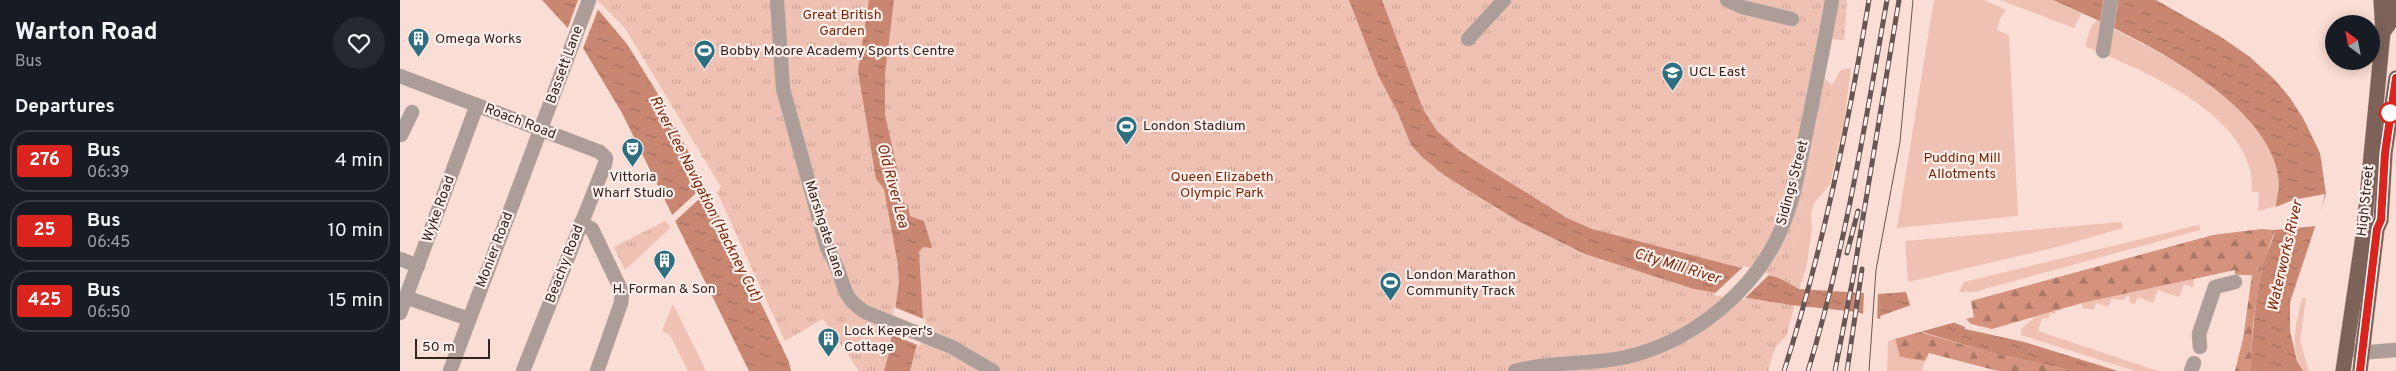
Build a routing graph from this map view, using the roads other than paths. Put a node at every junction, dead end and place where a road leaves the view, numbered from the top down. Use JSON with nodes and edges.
{"nodes":[{"id":1,"x":589,"y":0,"type":"edge"},
{"id":2,"x":777,"y":0,"type":"edge"},
{"id":3,"x":1504,"y":0,"type":"edge"},
{"id":4,"x":1727,"y":0,"type":"edge"},
{"id":5,"x":2111,"y":0,"type":"edge"},
{"id":6,"x":2381,"y":0,"type":"edge"},
{"id":7,"x":2392,"y":0,"type":"edge"},
{"id":8,"x":1831,"y":1,"type":"edge"},
{"id":9,"x":1792,"y":19,"type":"dead end"},
{"id":10,"x":2383,"y":32,"type":"junction"},
{"id":11,"x":1468,"y":39,"type":"dead end"},
{"id":12,"x":2103,"y":51,"type":"dead end"},
{"id":13,"x":400,"y":76,"type":"edge"},
{"id":14,"x":2396,"y":78,"type":"edge"},
{"id":15,"x":477,"y":105,"type":"junction"},
{"id":16,"x":406,"y":116,"type":"edge"},
{"id":17,"x":541,"y":130,"type":"junction"},
{"id":18,"x":401,"y":135,"type":"edge"},
{"id":19,"x":606,"y":158,"type":"joint"},
{"id":20,"x":581,"y":223,"type":"junction"},
{"id":21,"x":400,"y":259,"type":"edge"},
{"id":22,"x":418,"y":266,"type":"junction"},
{"id":23,"x":2235,"y":282,"type":"dead end"},
{"id":24,"x":410,"y":299,"type":"dead end"},
{"id":25,"x":400,"y":313,"type":"edge"},
{"id":26,"x":463,"y":317,"type":"dead end"},
{"id":27,"x":2200,"y":347,"type":"dead end"},
{"id":28,"x":2345,"y":350,"type":"junction"},
{"id":29,"x":2396,"y":350,"type":"edge"},
{"id":30,"x":2364,"y":352,"type":"junction"},
{"id":31,"x":450,"y":371,"type":"edge"},
{"id":32,"x":523,"y":371,"type":"edge"},
{"id":33,"x":597,"y":371,"type":"edge"},
{"id":34,"x":993,"y":371,"type":"edge"},
{"id":35,"x":1515,"y":371,"type":"edge"},
{"id":36,"x":2343,"y":371,"type":"edge"},
{"id":37,"x":2360,"y":371,"type":"edge"}],
"edges":[{"from":1,"to":17,"type":"street","name":"Bassett Lane"},
{"from":2,"to":34,"type":"street","name":"Marshgate Lane"},
{"from":3,"to":11,"type":"street"},
{"from":4,"to":9,"type":"street"},
{"from":5,"to":12,"type":"street"},
{"from":6,"to":10,"type":"main road","name":"High Street"},
{"from":7,"to":10,"type":"main road"},
{"from":8,"to":35,"type":"street","name":"Sidings Street"},
{"from":10,"to":28,"type":"main road","name":"High Street"},
{"from":13,"to":15,"type":"street","name":"Roach Road"},
{"from":14,"to":30,"type":"main road","name":"High Street"},
{"from":15,"to":17,"type":"street","name":"Roach Road"},
{"from":15,"to":22,"type":"street","name":"Wyke Road"},
{"from":16,"to":18,"type":"street"},
{"from":17,"to":19,"type":"street","name":"Roach Road"},
{"from":17,"to":31,"type":"street","name":"Monier Road"},
{"from":19,"to":20,"type":"street","name":"Beachy Road"},
{"from":20,"to":32,"type":"street","name":"Beachy Road"},
{"from":20,"to":33,"type":"street"},
{"from":21,"to":22,"type":"street"},
{"from":22,"to":25,"type":"street","name":"Wyke Road"},
{"from":23,"to":27,"type":"street"},
{"from":24,"to":26,"type":"street"},
{"from":28,"to":30,"type":"street"},
{"from":28,"to":36,"type":"main road","name":"High Street"},
{"from":29,"to":30,"type":"street"},
{"from":30,"to":37,"type":"main road","name":"High Street"}]}
